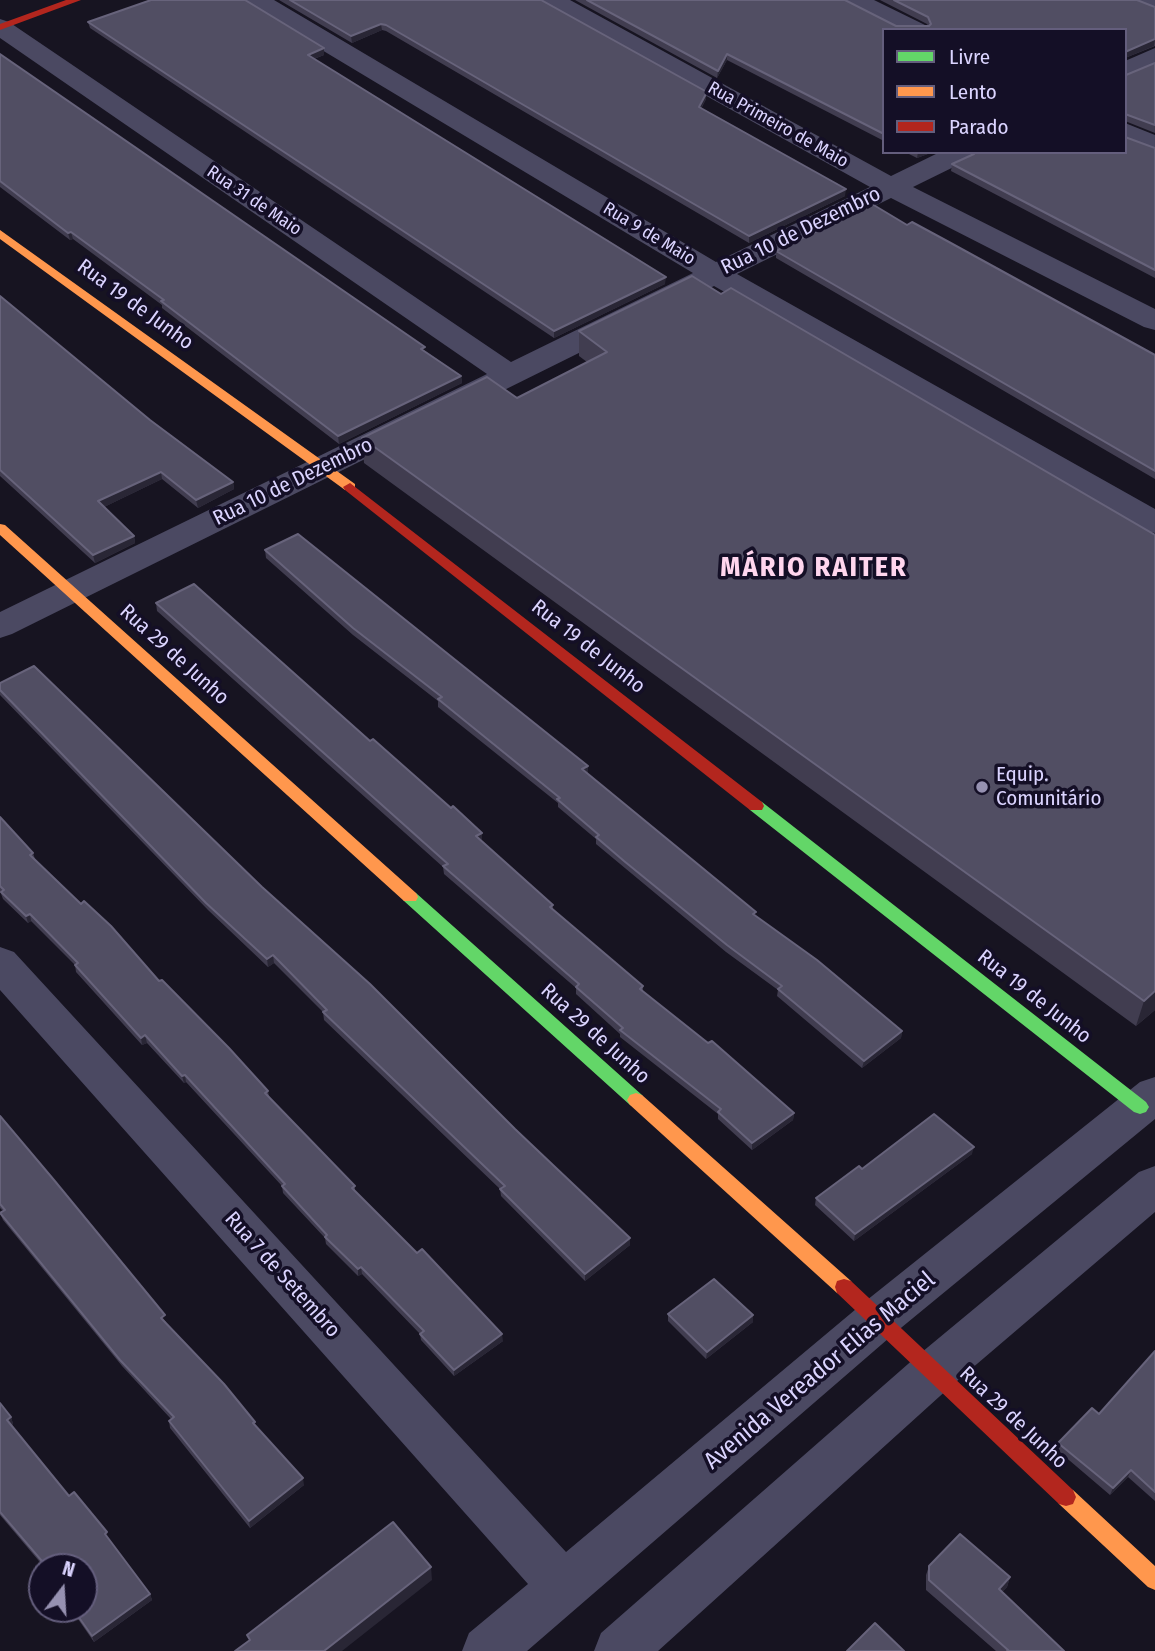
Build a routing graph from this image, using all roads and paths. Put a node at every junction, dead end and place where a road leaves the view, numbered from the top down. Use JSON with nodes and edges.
{"nodes":[{"id":1,"x":76,"y":0,"type":"edge"},
{"id":2,"x":256,"y":0,"type":"edge"},
{"id":3,"x":552,"y":0,"type":"edge"},
{"id":4,"x":855,"y":0,"type":"edge"},
{"id":5,"x":1146,"y":0,"type":"edge"},
{"id":6,"x":1155,"y":4,"type":"edge"},
{"id":7,"x":0,"y":27,"type":"edge"},
{"id":8,"x":912,"y":28,"type":"edge"},
{"id":9,"x":1155,"y":56,"type":"edge"},
{"id":10,"x":1127,"y":70,"type":"edge"},
{"id":11,"x":1127,"y":132,"type":"edge"},
{"id":12,"x":1155,"y":146,"type":"edge"},
{"id":13,"x":958,"y":154,"type":"edge"},
{"id":14,"x":891,"y":187,"type":"junction"},
{"id":15,"x":0,"y":234,"type":"edge"},
{"id":16,"x":715,"y":274,"type":"junction"},
{"id":17,"x":1155,"y":321,"type":"edge"},
{"id":18,"x":509,"y":375,"type":"junction"},
{"id":19,"x":324,"y":467,"type":"junction"},
{"id":20,"x":1155,"y":523,"type":"edge"},
{"id":21,"x":0,"y":528,"type":"edge"},
{"id":22,"x":71,"y":591,"type":"junction"},
{"id":23,"x":0,"y":626,"type":"edge"},
{"id":24,"x":0,"y":963,"type":"edge"},
{"id":25,"x":1147,"y":1101,"type":"edge"},
{"id":26,"x":1155,"y":1185,"type":"edge"},
{"id":27,"x":880,"y":1318,"type":"junction"},
{"id":28,"x":933,"y":1372,"type":"junction"},
{"id":29,"x":1155,"y":1580,"type":"edge"},
{"id":30,"x":564,"y":1587,"type":"junction"},
{"id":31,"x":488,"y":1651,"type":"edge"},
{"id":32,"x":620,"y":1651,"type":"edge"}],
"edges":[{"from":1,"to":7,"type":"street"},
{"from":2,"to":16,"type":"street","name":"Rua 9 de Maio"},
{"from":3,"to":14,"type":"street","name":"Rua Primeiro de Maio"},
{"from":4,"to":8,"type":"street"},
{"from":5,"to":6,"type":"street"},
{"from":7,"to":18,"type":"street","name":"Rua 31 de Maio"},
{"from":9,"to":10,"type":"street"},
{"from":11,"to":12,"type":"street"},
{"from":13,"to":14,"type":"street","name":"Rua 10 de Dezembro"},
{"from":14,"to":16,"type":"street","name":"Rua 10 de Dezembro"},
{"from":14,"to":17,"type":"street","name":"Rua Primeiro de Maio"},
{"from":15,"to":19,"type":"street","name":"Rua 19 de Junho"},
{"from":16,"to":18,"type":"street","name":"Rua 10 de Dezembro"},
{"from":16,"to":20,"type":"street","name":"Rua 9 de Maio"},
{"from":18,"to":19,"type":"street","name":"Rua 10 de Dezembro"},
{"from":19,"to":22,"type":"street","name":"Rua 10 de Dezembro"},
{"from":19,"to":25,"type":"street","name":"Rua 19 de Junho"},
{"from":21,"to":22,"type":"street","name":"Rua 29 de Junho"},
{"from":22,"to":23,"type":"street","name":"Rua 10 de Dezembro"},
{"from":22,"to":27,"type":"street","name":"Rua 29 de Junho"},
{"from":24,"to":30,"type":"street","name":"Rua 7 de Setembro"},
{"from":25,"to":27,"type":"street","name":"Avenida Vereador Elias Maciel"},
{"from":26,"to":28,"type":"street"},
{"from":27,"to":28,"type":"street","name":"Rua 29 de Junho"},
{"from":27,"to":30,"type":"street","name":"Avenida Vereador Elias Maciel"},
{"from":28,"to":29,"type":"street","name":"Rua 29 de Junho"},
{"from":28,"to":32,"type":"street"},
{"from":30,"to":31,"type":"street","name":"Avenida Vereador Elias Maciel"}]}
